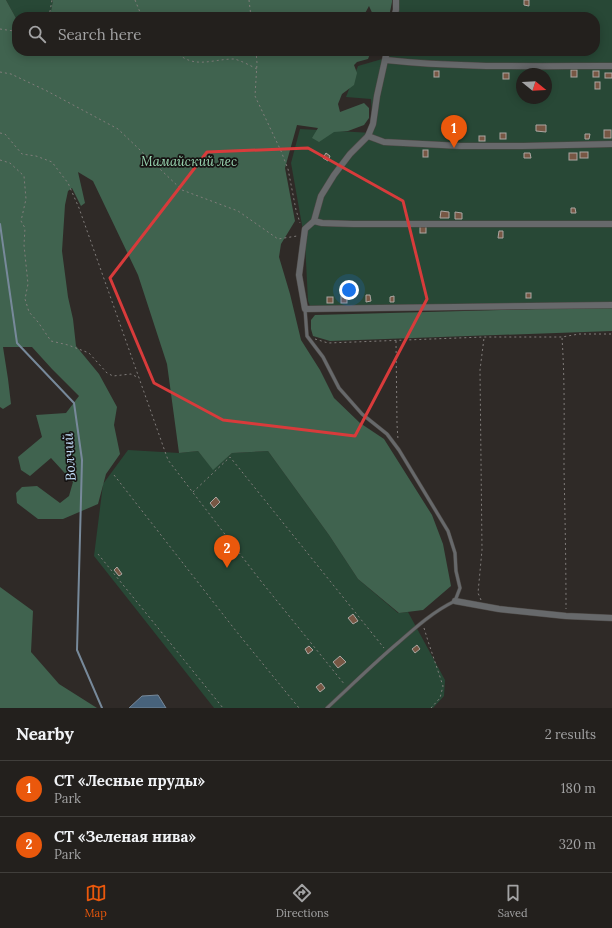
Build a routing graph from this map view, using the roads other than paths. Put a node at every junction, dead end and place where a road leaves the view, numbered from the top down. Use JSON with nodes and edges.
{"nodes":[{"id":1,"x":396,"y":0,"type":"edge"},
{"id":2,"x":395,"y":12,"type":"edge"},
{"id":3,"x":386,"y":56,"type":"edge"},
{"id":4,"x":386,"y":60,"type":"junction"},
{"id":5,"x":612,"y":66,"type":"edge"},
{"id":6,"x":368,"y":136,"type":"junction"},
{"id":7,"x":612,"y":144,"type":"edge"},
{"id":8,"x":314,"y":221,"type":"junction"},
{"id":9,"x":612,"y":224,"type":"edge"},
{"id":10,"x":612,"y":304,"type":"edge"},
{"id":11,"x":305,"y":309,"type":"junction"},
{"id":12,"x":455,"y":601,"type":"junction"},
{"id":13,"x":612,"y":618,"type":"edge"},
{"id":14,"x":327,"y":708,"type":"edge"}],
"edges":[{"from":1,"to":2,"type":"street"},
{"from":3,"to":4,"type":"street"},
{"from":4,"to":5,"type":"street"},
{"from":4,"to":6,"type":"street"},
{"from":6,"to":7,"type":"street"},
{"from":6,"to":8,"type":"street"},
{"from":8,"to":9,"type":"street"},
{"from":8,"to":11,"type":"street"},
{"from":10,"to":11,"type":"street"},
{"from":11,"to":12,"type":"lane"},
{"from":12,"to":13,"type":"street"},
{"from":12,"to":14,"type":"lane"}]}
